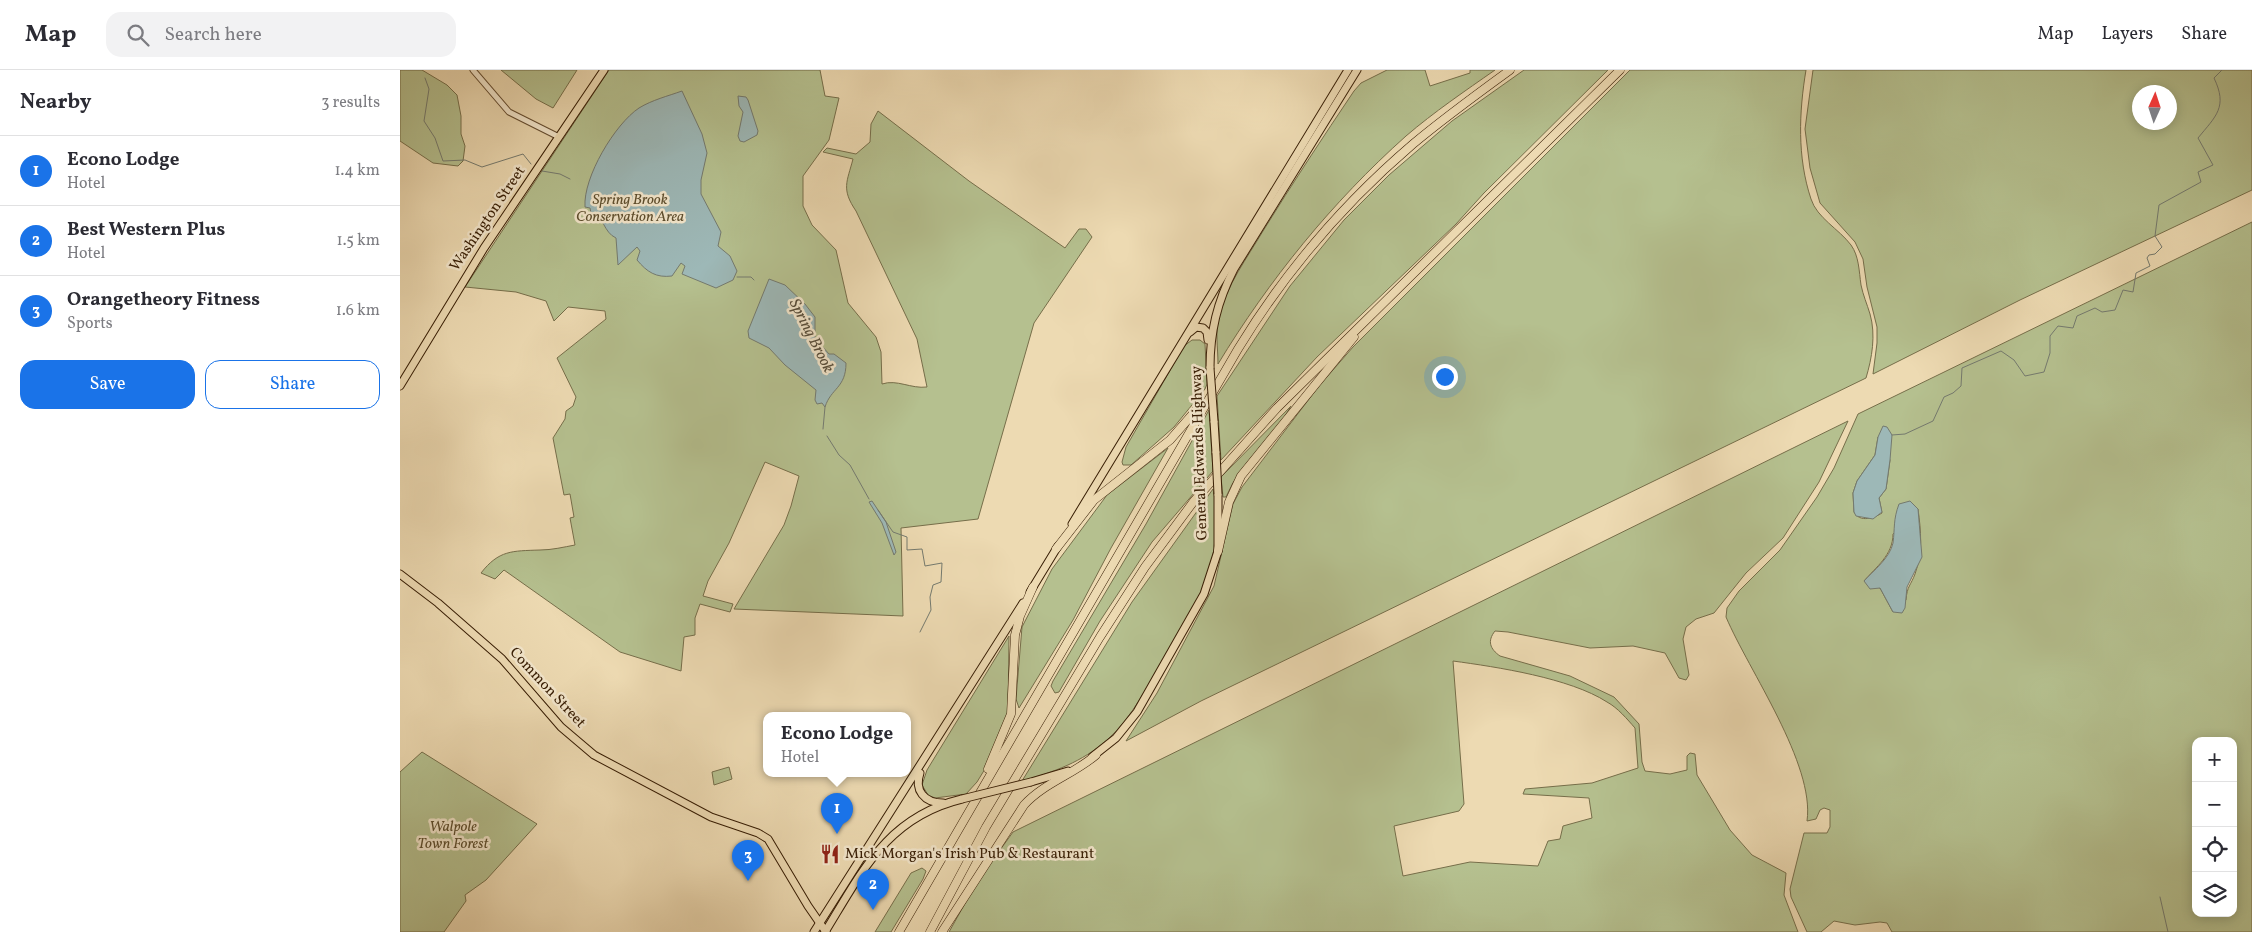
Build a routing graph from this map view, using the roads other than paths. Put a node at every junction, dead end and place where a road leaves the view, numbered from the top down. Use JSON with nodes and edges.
{"nodes":[{"id":1,"x":473,"y":70,"type":"edge"},
{"id":2,"x":604,"y":70,"type":"edge"},
{"id":3,"x":1348,"y":70,"type":"edge"},
{"id":4,"x":1357,"y":70,"type":"edge"},
{"id":5,"x":1510,"y":70,"type":"edge"},
{"id":6,"x":1620,"y":70,"type":"edge"},
{"id":7,"x":559,"y":137,"type":"junction"},
{"id":8,"x":1369,"y":317,"type":"junction"},
{"id":9,"x":1187,"y":334,"type":"junction"},
{"id":10,"x":1210,"y":356,"type":"junction"},
{"id":11,"x":400,"y":386,"type":"edge"},
{"id":12,"x":1213,"y":391,"type":"junction"},
{"id":13,"x":1056,"y":549,"type":"junction"},
{"id":14,"x":1218,"y":550,"type":"junction"},
{"id":15,"x":400,"y":574,"type":"edge"},
{"id":16,"x":1033,"y":587,"type":"junction"},
{"id":17,"x":934,"y":746,"type":"junction"},
{"id":18,"x":1096,"y":755,"type":"junction"},
{"id":19,"x":975,"y":800,"type":"junction"},
{"id":20,"x":947,"y":802,"type":"junction"},
{"id":21,"x":820,"y":923,"type":"junction"},
{"id":22,"x":814,"y":932,"type":"edge"},
{"id":23,"x":825,"y":932,"type":"edge"},
{"id":24,"x":899,"y":932,"type":"edge"},
{"id":25,"x":930,"y":932,"type":"edge"},
{"id":26,"x":942,"y":932,"type":"edge"}],
"edges":[{"from":1,"to":7,"type":"street"},
{"from":2,"to":7,"type":"main road","name":"Washington Street"},
{"from":3,"to":9,"type":"main road","name":"General Edwards Highway"},
{"from":4,"to":10,"type":"main road","name":"General Edwards Highway"},
{"from":5,"to":12,"type":"highway"},
{"from":6,"to":8,"type":"highway"},
{"from":7,"to":11,"type":"main road","name":"Washington Street"},
{"from":8,"to":14,"type":"highway"},
{"from":8,"to":25,"type":"highway"},
{"from":9,"to":10,"type":"main road"},
{"from":9,"to":13,"type":"main road","name":"General Edwards Highway"},
{"from":10,"to":14,"type":"main road","name":"General Edwards Highway","bridge":true},
{"from":12,"to":13,"type":"highway"},
{"from":12,"to":19,"type":"highway"},
{"from":13,"to":16,"type":"main road","name":"General Edwards Highway"},
{"from":14,"to":18,"type":"main road","name":"General Edwards Highway"},
{"from":15,"to":21,"type":"main road","name":"Common Street"},
{"from":16,"to":17,"type":"main road","name":"General Edwards Highway"},
{"from":16,"to":19,"type":"highway"},
{"from":17,"to":20,"type":"main road"},
{"from":17,"to":21,"type":"main road","name":"General Edwards Highway"},
{"from":18,"to":20,"type":"main road","name":"General Edwards Highway","bridge":true},
{"from":18,"to":26,"type":"highway"},
{"from":19,"to":24,"type":"highway"},
{"from":20,"to":23,"type":"main road","name":"General Edwards Highway"},
{"from":21,"to":22,"type":"main road","name":"General Edwards Highway"},
{"from":21,"to":23,"type":"main road"}]}
